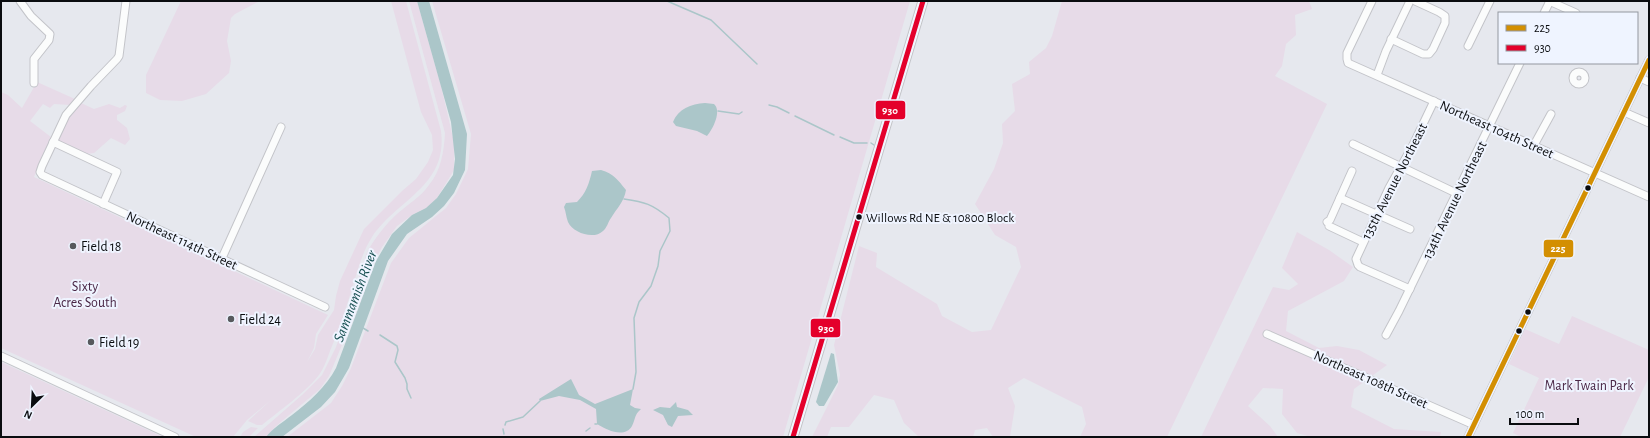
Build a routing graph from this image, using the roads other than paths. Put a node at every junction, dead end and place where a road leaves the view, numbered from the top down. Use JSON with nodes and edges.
{"nodes":[{"id":1,"x":20,"y":1,"type":"edge"},
{"id":2,"x":125,"y":1,"type":"edge"},
{"id":3,"x":923,"y":1,"type":"edge"},
{"id":4,"x":1372,"y":1,"type":"edge"},
{"id":5,"x":1410,"y":1,"type":"edge"},
{"id":6,"x":1415,"y":1,"type":"edge"},
{"id":7,"x":1490,"y":1,"type":"edge"},
{"id":8,"x":1550,"y":1,"type":"edge"},
{"id":9,"x":1544,"y":12,"type":"edge"},
{"id":10,"x":1574,"y":12,"type":"edge"},
{"id":11,"x":1391,"y":39,"type":"junction"},
{"id":12,"x":1468,"y":46,"type":"dead end"},
{"id":13,"x":1649,"y":60,"type":"edge"},
{"id":14,"x":1520,"y":64,"type":"edge"},
{"id":15,"x":1582,"y":64,"type":"edge"},
{"id":16,"x":1580,"y":71,"type":"dead end"},
{"id":17,"x":1377,"y":75,"type":"junction"},
{"id":18,"x":1640,"y":78,"type":"junction"},
{"id":19,"x":1649,"y":82,"type":"edge"},
{"id":20,"x":34,"y":83,"type":"dead end"},
{"id":21,"x":1434,"y":101,"type":"junction"},
{"id":22,"x":1624,"y":112,"type":"junction"},
{"id":23,"x":1551,"y":114,"type":"dead end"},
{"id":24,"x":1649,"y":123,"type":"edge"},
{"id":25,"x":1490,"y":126,"type":"junction"},
{"id":26,"x":281,"y":127,"type":"dead end"},
{"id":27,"x":53,"y":142,"type":"junction"},
{"id":28,"x":1353,"y":144,"type":"dead end"},
{"id":29,"x":1534,"y":145,"type":"junction"},
{"id":30,"x":1400,"y":166,"type":"junction"},
{"id":31,"x":1352,"y":171,"type":"dead end"},
{"id":32,"x":1595,"y":173,"type":"junction"},
{"id":33,"x":1456,"y":192,"type":"junction"},
{"id":34,"x":1649,"y":197,"type":"edge"},
{"id":35,"x":1340,"y":198,"type":"junction"},
{"id":36,"x":103,"y":204,"type":"junction"},
{"id":37,"x":1377,"y":214,"type":"junction"},
{"id":38,"x":1410,"y":229,"type":"dead end"},
{"id":39,"x":1363,"y":242,"type":"junction"},
{"id":40,"x":222,"y":258,"type":"junction"},
{"id":41,"x":1410,"y":290,"type":"junction"},
{"id":42,"x":325,"y":307,"type":"dead end"},
{"id":43,"x":1267,"y":334,"type":"dead end"},
{"id":44,"x":1386,"y":335,"type":"dead end"},
{"id":45,"x":1,"y":356,"type":"edge"},
{"id":46,"x":1474,"y":425,"type":"junction"},
{"id":47,"x":175,"y":437,"type":"edge"},
{"id":48,"x":793,"y":437,"type":"edge"},
{"id":49,"x":1468,"y":437,"type":"edge"}],
"edges":[{"from":1,"to":20,"type":"street"},
{"from":2,"to":27,"type":"street"},
{"from":3,"to":48,"type":"main road"},
{"from":4,"to":17,"type":"street","name":"Northeast 104th Street"},
{"from":5,"to":11,"type":"street"},
{"from":6,"to":11,"type":"street"},
{"from":7,"to":12,"type":"street"},
{"from":8,"to":9,"type":"street"},
{"from":8,"to":10,"type":"street"},
{"from":11,"to":17,"type":"street"},
{"from":13,"to":18,"type":"street"},
{"from":14,"to":25,"type":"street","name":"134th Avenue Northeast"},
{"from":15,"to":16,"type":"street"},
{"from":17,"to":21,"type":"street","name":"Northeast 104th Street"},
{"from":18,"to":19,"type":"street"},
{"from":18,"to":22,"type":"street"},
{"from":21,"to":25,"type":"street","name":"Northeast 104th Street"},
{"from":21,"to":30,"type":"street","name":"135th Avenue Northeast"},
{"from":22,"to":24,"type":"street"},
{"from":22,"to":32,"type":"street"},
{"from":23,"to":29,"type":"street"},
{"from":25,"to":29,"type":"street","name":"Northeast 104th Street"},
{"from":25,"to":33,"type":"street","name":"134th Avenue Northeast"},
{"from":26,"to":40,"type":"street"},
{"from":27,"to":36,"type":"street","name":"Northeast 114th Street"},
{"from":27,"to":36,"type":"street"},
{"from":28,"to":30,"type":"street"},
{"from":29,"to":32,"type":"street","name":"Northeast 104th Street"},
{"from":30,"to":33,"type":"street"},
{"from":30,"to":37,"type":"street","name":"135th Avenue Northeast"},
{"from":31,"to":35,"type":"street"},
{"from":32,"to":34,"type":"street","name":"Northeast 104th Street"},
{"from":32,"to":46,"type":"street"},
{"from":33,"to":41,"type":"street","name":"134th Avenue Northeast"},
{"from":35,"to":37,"type":"street"},
{"from":35,"to":39,"type":"street"},
{"from":36,"to":40,"type":"street","name":"Northeast 114th Street"},
{"from":37,"to":38,"type":"street"},
{"from":37,"to":39,"type":"street","name":"135th Avenue Northeast"},
{"from":39,"to":41,"type":"street","name":"135th Avenue Northeast"},
{"from":40,"to":42,"type":"street","name":"Northeast 114th Street"},
{"from":41,"to":44,"type":"street","name":"134th Avenue Northeast"},
{"from":43,"to":46,"type":"street","name":"Northeast 108th Street"},
{"from":45,"to":47,"type":"street"},
{"from":46,"to":49,"type":"street"}]}
